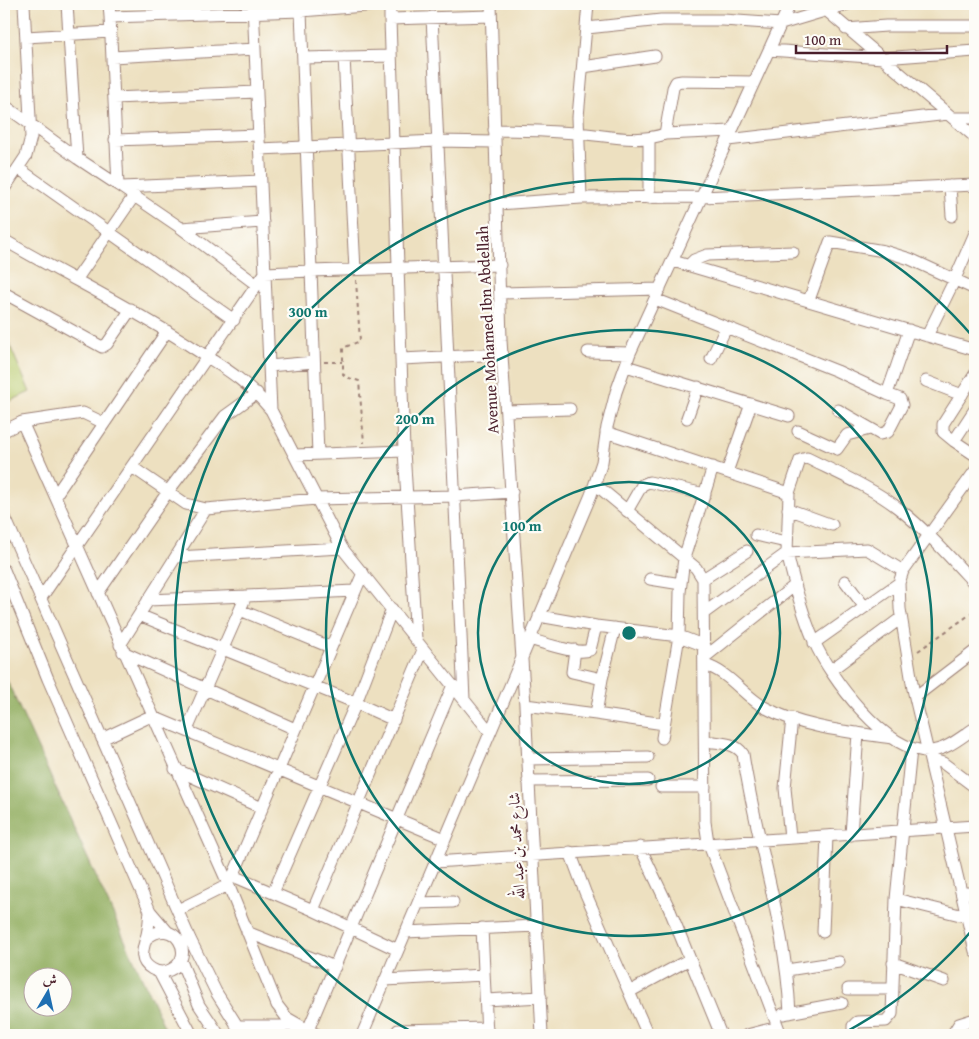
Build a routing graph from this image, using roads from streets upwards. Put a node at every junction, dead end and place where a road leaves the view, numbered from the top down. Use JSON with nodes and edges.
{"nodes":[{"id":1,"x":24,"y":4,"type":"edge"},
{"id":2,"x":67,"y":4,"type":"edge"},
{"id":3,"x":108,"y":4,"type":"edge"},
{"id":4,"x":390,"y":4,"type":"edge"},
{"id":5,"x":588,"y":4,"type":"edge"},
{"id":6,"x":790,"y":4,"type":"edge"},
{"id":7,"x":848,"y":4,"type":"edge"},
{"id":8,"x":254,"y":8,"type":"edge"},
{"id":9,"x":491,"y":10,"type":"edge"},
{"id":10,"x":301,"y":11,"type":"junction"},
{"id":11,"x":827,"y":11,"type":"junction"},
{"id":12,"x":110,"y":16,"type":"junction"},
{"id":13,"x":432,"y":17,"type":"junction"},
{"id":14,"x":390,"y":19,"type":"junction"},
{"id":15,"x":781,"y":24,"type":"junction"},
{"id":16,"x":975,"y":26,"type":"edge"},
{"id":17,"x":587,"y":28,"type":"junction"},
{"id":18,"x":846,"y":29,"type":"junction"},
{"id":19,"x":110,"y":32,"type":"junction"},
{"id":20,"x":69,"y":34,"type":"junction"},
{"id":21,"x":26,"y":36,"type":"junction"},
{"id":22,"x":256,"y":49,"type":"junction"},
{"id":23,"x":769,"y":50,"type":"junction"},
{"id":24,"x":975,"y":51,"type":"edge"},
{"id":25,"x":390,"y":56,"type":"junction"},
{"id":26,"x":654,"y":56,"type":"dead end"},
{"id":27,"x":112,"y":57,"type":"junction"},
{"id":28,"x":344,"y":57,"type":"junction"},
{"id":29,"x":303,"y":58,"type":"junction"},
{"id":30,"x":883,"y":58,"type":"junction"},
{"id":31,"x":583,"y":67,"type":"junction"},
{"id":32,"x":754,"y":82,"type":"junction"},
{"id":33,"x":257,"y":92,"type":"junction"},
{"id":34,"x":114,"y":98,"type":"junction"},
{"id":35,"x":5,"y":109,"type":"edge"},
{"id":36,"x":951,"y":116,"type":"junction"},
{"id":37,"x":975,"y":118,"type":"edge"},
{"id":38,"x":31,"y":127,"type":"junction"},
{"id":39,"x":494,"y":130,"type":"junction"},
{"id":40,"x":579,"y":133,"type":"junction"},
{"id":41,"x":259,"y":134,"type":"junction"},
{"id":42,"x":665,"y":134,"type":"junction"},
{"id":43,"x":730,"y":136,"type":"junction"},
{"id":44,"x":975,"y":137,"type":"edge"},
{"id":45,"x":649,"y":138,"type":"junction"},
{"id":46,"x":116,"y":140,"type":"junction"},
{"id":47,"x":437,"y":141,"type":"junction"},
{"id":48,"x":495,"y":142,"type":"junction"},
{"id":49,"x":393,"y":143,"type":"junction"},
{"id":50,"x":349,"y":144,"type":"junction"},
{"id":51,"x":306,"y":147,"type":"junction"},
{"id":52,"x":260,"y":149,"type":"junction"},
{"id":53,"x":76,"y":158,"type":"junction"},
{"id":54,"x":18,"y":168,"type":"junction"},
{"id":55,"x":261,"y":181,"type":"junction"},
{"id":56,"x":975,"y":185,"type":"edge"},
{"id":57,"x":120,"y":186,"type":"junction"},
{"id":58,"x":950,"y":186,"type":"junction"},
{"id":59,"x":4,"y":189,"type":"edge"},
{"id":60,"x":134,"y":196,"type":"junction"},
{"id":61,"x":702,"y":197,"type":"junction"},
{"id":62,"x":581,"y":198,"type":"junction"},
{"id":63,"x":649,"y":198,"type":"junction"},
{"id":64,"x":498,"y":204,"type":"junction"},
{"id":65,"x":952,"y":216,"type":"dead end"},
{"id":66,"x":263,"y":222,"type":"junction"},
{"id":67,"x":181,"y":228,"type":"junction"},
{"id":68,"x":975,"y":232,"type":"edge"},
{"id":69,"x":108,"y":234,"type":"junction"},
{"id":70,"x":4,"y":240,"type":"edge"},
{"id":71,"x":793,"y":252,"type":"dead end"},
{"id":72,"x":673,"y":261,"type":"junction"},
{"id":73,"x":689,"y":265,"type":"junction"},
{"id":74,"x":500,"y":266,"type":"junction"},
{"id":75,"x":443,"y":268,"type":"junction"},
{"id":76,"x":399,"y":269,"type":"junction"},
{"id":77,"x":355,"y":270,"type":"junction"},
{"id":78,"x":311,"y":271,"type":"junction"},
{"id":79,"x":265,"y":273,"type":"junction"},
{"id":80,"x":76,"y":280,"type":"junction"},
{"id":81,"x":954,"y":281,"type":"junction"},
{"id":82,"x":257,"y":285,"type":"junction"},
{"id":83,"x":975,"y":289,"type":"edge"},
{"id":84,"x":4,"y":293,"type":"edge"},
{"id":85,"x":501,"y":293,"type":"junction"},
{"id":86,"x":658,"y":294,"type":"junction"},
{"id":87,"x":809,"y":300,"type":"junction"},
{"id":88,"x":131,"y":308,"type":"junction"},
{"id":89,"x":234,"y":320,"type":"junction"},
{"id":90,"x":726,"y":328,"type":"junction"},
{"id":91,"x":909,"y":330,"type":"junction"},
{"id":92,"x":167,"y":331,"type":"junction"},
{"id":93,"x":926,"y":336,"type":"junction"},
{"id":94,"x":975,"y":350,"type":"edge"},
{"id":95,"x":588,"y":352,"type":"dead end"},
{"id":96,"x":630,"y":352,"type":"junction"},
{"id":97,"x":503,"y":354,"type":"junction"},
{"id":98,"x":207,"y":357,"type":"junction"},
{"id":99,"x":448,"y":357,"type":"junction"},
{"id":100,"x":402,"y":359,"type":"junction"},
{"id":101,"x":710,"y":359,"type":"dead end"},
{"id":102,"x":314,"y":362,"type":"junction"},
{"id":103,"x":269,"y":366,"type":"junction"},
{"id":104,"x":626,"y":366,"type":"junction"},
{"id":105,"x":975,"y":374,"type":"edge"},
{"id":106,"x":926,"y":381,"type":"dead end"},
{"id":107,"x":698,"y":387,"type":"junction"},
{"id":108,"x":257,"y":393,"type":"junction"},
{"id":109,"x":887,"y":394,"type":"junction"},
{"id":110,"x":962,"y":395,"type":"junction"},
{"id":111,"x":751,"y":404,"type":"junction"},
{"id":112,"x":570,"y":409,"type":"dead end"},
{"id":113,"x":975,"y":409,"type":"edge"},
{"id":114,"x":271,"y":410,"type":"junction"},
{"id":115,"x":838,"y":410,"type":"dead end"},
{"id":116,"x":506,"y":411,"type":"junction"},
{"id":117,"x":789,"y":416,"type":"dead end"},
{"id":118,"x":688,"y":418,"type":"dead end"},
{"id":119,"x":22,"y":422,"type":"junction"},
{"id":120,"x":104,"y":423,"type":"junction"},
{"id":121,"x":870,"y":429,"type":"junction"},
{"id":122,"x":4,"y":431,"type":"edge"},
{"id":123,"x":606,"y":432,"type":"junction"},
{"id":124,"x":798,"y":432,"type":"dead end"},
{"id":125,"x":954,"y":441,"type":"junction"},
{"id":126,"x":404,"y":451,"type":"junction"},
{"id":127,"x":318,"y":454,"type":"junction"},
{"id":128,"x":295,"y":455,"type":"junction"},
{"id":129,"x":975,"y":455,"type":"edge"},
{"id":130,"x":132,"y":467,"type":"junction"},
{"id":131,"x":713,"y":467,"type":"junction"},
{"id":132,"x":975,"y":471,"type":"edge"},
{"id":133,"x":727,"y":472,"type":"junction"},
{"id":134,"x":595,"y":484,"type":"junction"},
{"id":135,"x":512,"y":492,"type":"junction"},
{"id":136,"x":166,"y":493,"type":"junction"},
{"id":137,"x":789,"y":493,"type":"junction"},
{"id":138,"x":705,"y":494,"type":"junction"},
{"id":139,"x":55,"y":496,"type":"junction"},
{"id":140,"x":454,"y":496,"type":"junction"},
{"id":141,"x":408,"y":498,"type":"junction"},
{"id":142,"x":316,"y":499,"type":"junction"},
{"id":143,"x":206,"y":509,"type":"junction"},
{"id":144,"x":788,"y":509,"type":"junction"},
{"id":145,"x":628,"y":511,"type":"junction"},
{"id":146,"x":4,"y":515,"type":"edge"},
{"id":147,"x":832,"y":524,"type":"dead end"},
{"id":148,"x":756,"y":535,"type":"dead end"},
{"id":149,"x":929,"y":535,"type":"junction"},
{"id":150,"x":78,"y":544,"type":"junction"},
{"id":151,"x":342,"y":548,"type":"junction"},
{"id":152,"x":786,"y":548,"type":"junction"},
{"id":153,"x":747,"y":552,"type":"dead end"},
{"id":154,"x":177,"y":557,"type":"junction"},
{"id":155,"x":684,"y":558,"type":"junction"},
{"id":156,"x":4,"y":570,"type":"edge"},
{"id":157,"x":904,"y":572,"type":"junction"},
{"id":158,"x":363,"y":573,"type":"junction"},
{"id":159,"x":650,"y":579,"type":"dead end"},
{"id":160,"x":703,"y":579,"type":"junction"},
{"id":161,"x":845,"y":582,"type":"dead end"},
{"id":162,"x":899,"y":583,"type":"junction"},
{"id":163,"x":975,"y":583,"type":"edge"},
{"id":164,"x":681,"y":584,"type":"junction"},
{"id":165,"x":794,"y":586,"type":"junction"},
{"id":166,"x":354,"y":591,"type":"junction"},
{"id":167,"x":98,"y":593,"type":"junction"},
{"id":168,"x":246,"y":596,"type":"junction"},
{"id":169,"x":41,"y":598,"type":"junction"},
{"id":170,"x":148,"y":600,"type":"junction"},
{"id":171,"x":864,"y":606,"type":"junction"},
{"id":172,"x":392,"y":609,"type":"junction"},
{"id":173,"x":240,"y":610,"type":"junction"},
{"id":174,"x":704,"y":613,"type":"junction"},
{"id":175,"x":139,"y":615,"type":"junction"},
{"id":176,"x":539,"y":616,"type":"junction"},
{"id":177,"x":901,"y":618,"type":"junction"},
{"id":178,"x":596,"y":626,"type":"junction"},
{"id":179,"x":614,"y":628,"type":"junction"},
{"id":180,"x":679,"y":636,"type":"junction"},
{"id":181,"x":416,"y":639,"type":"junction"},
{"id":182,"x":529,"y":639,"type":"junction"},
{"id":183,"x":814,"y":643,"type":"junction"},
{"id":184,"x":122,"y":648,"type":"junction"},
{"id":185,"x":223,"y":648,"type":"junction"},
{"id":186,"x":330,"y":648,"type":"junction"},
{"id":187,"x":423,"y":650,"type":"junction"},
{"id":188,"x":575,"y":650,"type":"junction"},
{"id":189,"x":975,"y":651,"type":"edge"},
{"id":190,"x":522,"y":654,"type":"junction"},
{"id":191,"x":705,"y":656,"type":"junction"},
{"id":192,"x":831,"y":670,"type":"junction"},
{"id":193,"x":602,"y":679,"type":"junction"},
{"id":194,"x":453,"y":685,"type":"junction"},
{"id":195,"x":313,"y":687,"type":"junction"},
{"id":196,"x":205,"y":690,"type":"junction"},
{"id":197,"x":915,"y":697,"type":"junction"},
{"id":198,"x":464,"y":699,"type":"junction"},
{"id":199,"x":356,"y":703,"type":"junction"},
{"id":200,"x":526,"y":705,"type":"junction"},
{"id":201,"x":596,"y":714,"type":"junction"},
{"id":202,"x":151,"y":716,"type":"junction"},
{"id":203,"x":792,"y":718,"type":"junction"},
{"id":204,"x":394,"y":720,"type":"junction"},
{"id":205,"x":664,"y":724,"type":"junction"},
{"id":206,"x":296,"y":728,"type":"junction"},
{"id":207,"x":975,"y":728,"type":"edge"},
{"id":208,"x":187,"y":730,"type":"junction"},
{"id":209,"x":490,"y":732,"type":"junction"},
{"id":210,"x":858,"y":733,"type":"junction"},
{"id":211,"x":662,"y":738,"type":"dead end"},
{"id":212,"x":892,"y":738,"type":"junction"},
{"id":213,"x":102,"y":739,"type":"junction"},
{"id":214,"x":706,"y":741,"type":"junction"},
{"id":215,"x":911,"y":749,"type":"junction"},
{"id":216,"x":929,"y":755,"type":"junction"},
{"id":217,"x":648,"y":757,"type":"dead end"},
{"id":218,"x":528,"y":759,"type":"junction"},
{"id":219,"x":278,"y":768,"type":"junction"},
{"id":220,"x":175,"y":769,"type":"junction"},
{"id":221,"x":648,"y":780,"type":"dead end"},
{"id":222,"x":528,"y":781,"type":"junction"},
{"id":223,"x":320,"y":786,"type":"junction"},
{"id":224,"x":661,"y":787,"type":"dead end"},
{"id":225,"x":705,"y":787,"type":"junction"},
{"id":226,"x":975,"y":787,"type":"edge"},
{"id":227,"x":359,"y":803,"type":"junction"},
{"id":228,"x":262,"y":808,"type":"junction"},
{"id":229,"x":398,"y":820,"type":"junction"},
{"id":230,"x":947,"y":826,"type":"junction"},
{"id":231,"x":975,"y":826,"type":"edge"},
{"id":232,"x":901,"y":830,"type":"junction"},
{"id":233,"x":850,"y":835,"type":"junction"},
{"id":234,"x":827,"y":836,"type":"junction"},
{"id":235,"x":790,"y":838,"type":"junction"},
{"id":236,"x":445,"y":839,"type":"junction"},
{"id":237,"x":758,"y":839,"type":"junction"},
{"id":238,"x":708,"y":842,"type":"junction"},
{"id":239,"x":640,"y":848,"type":"junction"},
{"id":240,"x":570,"y":852,"type":"junction"},
{"id":241,"x":533,"y":856,"type":"junction"},
{"id":242,"x":435,"y":862,"type":"junction"},
{"id":243,"x":229,"y":880,"type":"junction"},
{"id":244,"x":273,"y":893,"type":"junction"},
{"id":245,"x":962,"y":893,"type":"junction"},
{"id":246,"x":975,"y":893,"type":"edge"},
{"id":247,"x":896,"y":899,"type":"junction"},
{"id":248,"x":453,"y":902,"type":"dead end"},
{"id":249,"x":418,"y":903,"type":"junction"},
{"id":250,"x":178,"y":910,"type":"junction"},
{"id":251,"x":312,"y":910,"type":"junction"},
{"id":252,"x":150,"y":911,"type":"junction"},
{"id":253,"x":968,"y":917,"type":"junction"},
{"id":254,"x":537,"y":926,"type":"junction"},
{"id":255,"x":352,"y":928,"type":"junction"},
{"id":256,"x":482,"y":928,"type":"junction"},
{"id":257,"x":167,"y":931,"type":"junction"},
{"id":258,"x":973,"y":931,"type":"edge"},
{"id":259,"x":248,"y":932,"type":"junction"},
{"id":260,"x":405,"y":932,"type":"junction"},
{"id":261,"x":822,"y":932,"type":"dead end"},
{"id":262,"x":146,"y":938,"type":"junction"},
{"id":263,"x":398,"y":950,"type":"junction"},
{"id":264,"x":975,"y":951,"type":"edge"},
{"id":265,"x":690,"y":959,"type":"junction"},
{"id":266,"x":181,"y":961,"type":"junction"},
{"id":267,"x":839,"y":962,"type":"dead end"},
{"id":268,"x":893,"y":963,"type":"junction"},
{"id":269,"x":335,"y":967,"type":"junction"},
{"id":270,"x":787,"y":970,"type":"junction"},
{"id":271,"x":159,"y":972,"type":"junction"},
{"id":272,"x":484,"y":975,"type":"junction"},
{"id":273,"x":385,"y":980,"type":"junction"},
{"id":274,"x":944,"y":981,"type":"dead end"},
{"id":275,"x":848,"y":989,"type":"dead end"},
{"id":276,"x":892,"y":989,"type":"junction"},
{"id":277,"x":629,"y":992,"type":"junction"},
{"id":278,"x":540,"y":997,"type":"junction"},
{"id":279,"x":486,"y":1000,"type":"junction"},
{"id":280,"x":842,"y":1003,"type":"dead end"},
{"id":281,"x":790,"y":1013,"type":"junction"},
{"id":282,"x":975,"y":1020,"type":"edge"},
{"id":283,"x":777,"y":1026,"type":"edge"},
{"id":284,"x":398,"y":1030,"type":"dead end"},
{"id":285,"x":240,"y":1031,"type":"edge"},
{"id":286,"x":309,"y":1031,"type":"edge"},
{"id":287,"x":487,"y":1032,"type":"edge"},
{"id":288,"x":192,"y":1035,"type":"edge"},
{"id":289,"x":219,"y":1035,"type":"edge"},
{"id":290,"x":362,"y":1035,"type":"edge"},
{"id":291,"x":542,"y":1035,"type":"edge"},
{"id":292,"x":648,"y":1035,"type":"edge"},
{"id":293,"x":722,"y":1035,"type":"edge"},
{"id":294,"x":747,"y":1035,"type":"edge"},
{"id":295,"x":853,"y":1035,"type":"edge"},
{"id":296,"x":952,"y":1035,"type":"edge"}],
"edges":[{"from":1,"to":21,"type":"street"},
{"from":2,"to":20,"type":"street"},
{"from":3,"to":12,"type":"street"},
{"from":4,"to":10,"type":"street"},
{"from":4,"to":14,"type":"street"},
{"from":5,"to":17,"type":"street"},
{"from":6,"to":15,"type":"street"},
{"from":7,"to":11,"type":"street"},
{"from":8,"to":10,"type":"street"},
{"from":8,"to":12,"type":"street"},
{"from":8,"to":22,"type":"street"},
{"from":9,"to":13,"type":"street"},
{"from":9,"to":39,"type":"street","name":"Avenue Mohamed Ibn Abdellah"},
{"from":10,"to":29,"type":"street"},
{"from":11,"to":15,"type":"street"},
{"from":11,"to":18,"type":"street"},
{"from":12,"to":19,"type":"street"},
{"from":13,"to":14,"type":"street"},
{"from":13,"to":47,"type":"street"},
{"from":14,"to":25,"type":"street"},
{"from":15,"to":17,"type":"street"},
{"from":15,"to":23,"type":"street"},
{"from":16,"to":18,"type":"street"},
{"from":17,"to":31,"type":"street"},
{"from":18,"to":30,"type":"street"},
{"from":19,"to":20,"type":"street"},
{"from":19,"to":27,"type":"street"},
{"from":20,"to":21,"type":"street"},
{"from":20,"to":53,"type":"street"},
{"from":21,"to":38,"type":"street"},
{"from":22,"to":27,"type":"street"},
{"from":22,"to":33,"type":"street"},
{"from":23,"to":30,"type":"street"},
{"from":23,"to":32,"type":"street"},
{"from":24,"to":30,"type":"street"},
{"from":25,"to":28,"type":"street"},
{"from":25,"to":49,"type":"street"},
{"from":26,"to":31,"type":"street"},
{"from":27,"to":34,"type":"street"},
{"from":28,"to":29,"type":"street"},
{"from":28,"to":50,"type":"street"},
{"from":29,"to":51,"type":"street"},
{"from":30,"to":36,"type":"street"},
{"from":31,"to":40,"type":"street"},
{"from":32,"to":42,"type":"street"},
{"from":32,"to":43,"type":"street"},
{"from":33,"to":34,"type":"street"},
{"from":33,"to":41,"type":"street"},
{"from":34,"to":46,"type":"street"},
{"from":35,"to":38,"type":"street"},
{"from":36,"to":37,"type":"street"},
{"from":36,"to":43,"type":"street"},
{"from":36,"to":44,"type":"street"},
{"from":38,"to":53,"type":"street"},
{"from":38,"to":54,"type":"street"},
{"from":39,"to":40,"type":"street"},
{"from":39,"to":48,"type":"street","name":"Avenue Mohamed Ibn Abdellah"},
{"from":40,"to":45,"type":"street"},
{"from":40,"to":62,"type":"street"},
{"from":41,"to":46,"type":"street"},
{"from":41,"to":52,"type":"street"},
{"from":42,"to":43,"type":"street"},
{"from":42,"to":45,"type":"street"},
{"from":43,"to":61,"type":"street"},
{"from":45,"to":63,"type":"street"},
{"from":46,"to":57,"type":"street"},
{"from":47,"to":48,"type":"street"},
{"from":47,"to":49,"type":"street"},
{"from":47,"to":75,"type":"street"},
{"from":48,"to":64,"type":"street","name":"Avenue Mohamed Ibn Abdellah"},
{"from":49,"to":50,"type":"street"},
{"from":49,"to":76,"type":"street"},
{"from":50,"to":51,"type":"street"},
{"from":50,"to":77,"type":"street"},
{"from":51,"to":52,"type":"street"},
{"from":51,"to":78,"type":"street"},
{"from":52,"to":55,"type":"street"},
{"from":53,"to":57,"type":"street"},
{"from":54,"to":59,"type":"street"},
{"from":54,"to":69,"type":"street"},
{"from":55,"to":57,"type":"street"},
{"from":55,"to":66,"type":"street"},
{"from":56,"to":58,"type":"street"},
{"from":57,"to":60,"type":"street"},
{"from":58,"to":61,"type":"street"},
{"from":58,"to":65,"type":"street"},
{"from":60,"to":67,"type":"street"},
{"from":60,"to":69,"type":"street"},
{"from":61,"to":63,"type":"street"},
{"from":61,"to":72,"type":"street"},
{"from":62,"to":63,"type":"street"},
{"from":62,"to":64,"type":"street"},
{"from":64,"to":74,"type":"street","name":"Avenue Mohamed Ibn Abdellah"},
{"from":66,"to":67,"type":"street"},
{"from":66,"to":79,"type":"street"},
{"from":67,"to":82,"type":"street"},
{"from":68,"to":81,"type":"street"},
{"from":69,"to":80,"type":"street"},
{"from":69,"to":89,"type":"street"},
{"from":70,"to":80,"type":"street"},
{"from":71,"to":73,"type":"street"},
{"from":72,"to":73,"type":"street"},
{"from":72,"to":86,"type":"street"},
{"from":73,"to":87,"type":"street"},
{"from":74,"to":75,"type":"street"},
{"from":74,"to":85,"type":"street","name":"Avenue Mohamed Ibn Abdellah"},
{"from":75,"to":76,"type":"street"},
{"from":75,"to":99,"type":"street"},
{"from":76,"to":77,"type":"street"},
{"from":76,"to":100,"type":"street"},
{"from":77,"to":78,"type":"street"},
{"from":78,"to":79,"type":"street"},
{"from":78,"to":102,"type":"street"},
{"from":79,"to":82,"type":"street"},
{"from":79,"to":103,"type":"street"},
{"from":80,"to":88,"type":"street"},
{"from":81,"to":83,"type":"street"},
{"from":81,"to":87,"type":"street"},
{"from":81,"to":93,"type":"street"},
{"from":82,"to":89,"type":"street"},
{"from":84,"to":88,"type":"street"},
{"from":85,"to":86,"type":"street"},
{"from":85,"to":97,"type":"street","name":"Avenue Mohamed Ibn Abdellah"},
{"from":86,"to":90,"type":"street"},
{"from":86,"to":96,"type":"street"},
{"from":87,"to":91,"type":"street"},
{"from":88,"to":92,"type":"street"},
{"from":89,"to":98,"type":"street"},
{"from":90,"to":101,"type":"street"},
{"from":90,"to":109,"type":"street"},
{"from":91,"to":93,"type":"street"},
{"from":91,"to":109,"type":"street"},
{"from":92,"to":98,"type":"street"},
{"from":92,"to":120,"type":"street"},
{"from":93,"to":94,"type":"street"},
{"from":95,"to":96,"type":"street"},
{"from":96,"to":104,"type":"street"},
{"from":97,"to":99,"type":"street"},
{"from":97,"to":116,"type":"street","name":"Avenue Mohamed Ibn Abdellah"},
{"from":98,"to":108,"type":"street"},
{"from":98,"to":130,"type":"street"},
{"from":99,"to":100,"type":"street"},
{"from":99,"to":140,"type":"street"},
{"from":100,"to":126,"type":"street"},
{"from":102,"to":103,"type":"street"},
{"from":102,"to":127,"type":"street"},
{"from":103,"to":114,"type":"street"},
{"from":104,"to":107,"type":"street"},
{"from":104,"to":123,"type":"street"},
{"from":105,"to":110,"type":"street"},
{"from":106,"to":110,"type":"street"},
{"from":107,"to":111,"type":"street"},
{"from":107,"to":118,"type":"street"},
{"from":108,"to":114,"type":"street"},
{"from":108,"to":136,"type":"street"},
{"from":109,"to":121,"type":"street"},
{"from":110,"to":125,"type":"street"},
{"from":111,"to":117,"type":"street"},
{"from":111,"to":133,"type":"street"},
{"from":112,"to":116,"type":"street"},
{"from":113,"to":125,"type":"street"},
{"from":114,"to":128,"type":"street"},
{"from":115,"to":121,"type":"street"},
{"from":116,"to":135,"type":"street","name":"Avenue Mohamed Ibn Abdellah"},
{"from":119,"to":120,"type":"street"},
{"from":119,"to":122,"type":"street"},
{"from":119,"to":139,"type":"street"},
{"from":120,"to":139,"type":"street"},
{"from":121,"to":124,"type":"street"},
{"from":123,"to":131,"type":"street"},
{"from":123,"to":134,"type":"street"},
{"from":125,"to":129,"type":"street"},
{"from":126,"to":127,"type":"street"},
{"from":126,"to":141,"type":"street"},
{"from":127,"to":128,"type":"street"},
{"from":128,"to":142,"type":"street"},
{"from":130,"to":136,"type":"street"},
{"from":130,"to":150,"type":"street"},
{"from":131,"to":133,"type":"street"},
{"from":131,"to":138,"type":"street"},
{"from":132,"to":149,"type":"street"},
{"from":133,"to":137,"type":"street"},
{"from":134,"to":145,"type":"street"},
{"from":134,"to":176,"type":"street"},
{"from":135,"to":140,"type":"street"},
{"from":135,"to":190,"type":"street","name":"Avenue Mohamed Ibn Abdellah"},
{"from":136,"to":143,"type":"street"},
{"from":136,"to":167,"type":"street"},
{"from":137,"to":144,"type":"street"},
{"from":137,"to":149,"type":"street"},
{"from":138,"to":145,"type":"street"},
{"from":138,"to":155,"type":"street"},
{"from":139,"to":150,"type":"street"},
{"from":140,"to":141,"type":"street"},
{"from":140,"to":198,"type":"street"},
{"from":141,"to":142,"type":"street"},
{"from":141,"to":181,"type":"street"},
{"from":142,"to":143,"type":"street"},
{"from":142,"to":151,"type":"street"},
{"from":143,"to":154,"type":"street"},
{"from":144,"to":147,"type":"street"},
{"from":144,"to":152,"type":"street"},
{"from":145,"to":155,"type":"street"},
{"from":146,"to":169,"type":"street"},
{"from":148,"to":152,"type":"street"},
{"from":149,"to":157,"type":"street"},
{"from":149,"to":163,"type":"street"},
{"from":150,"to":167,"type":"street"},
{"from":150,"to":169,"type":"street"},
{"from":151,"to":154,"type":"street"},
{"from":151,"to":158,"type":"street"},
{"from":152,"to":157,"type":"street"},
{"from":152,"to":165,"type":"street"},
{"from":152,"to":174,"type":"street"},
{"from":153,"to":160,"type":"street"},
{"from":154,"to":170,"type":"street"},
{"from":155,"to":160,"type":"street"},
{"from":155,"to":164,"type":"street"},
{"from":156,"to":252,"type":"street"},
{"from":157,"to":162,"type":"street"},
{"from":158,"to":166,"type":"street"},
{"from":158,"to":172,"type":"street"},
{"from":159,"to":164,"type":"street"},
{"from":160,"to":174,"type":"street"},
{"from":161,"to":171,"type":"street"},
{"from":162,"to":171,"type":"street"},
{"from":162,"to":177,"type":"street"},
{"from":164,"to":180,"type":"street"},
{"from":165,"to":183,"type":"street"},
{"from":165,"to":191,"type":"street"},
{"from":166,"to":168,"type":"street"},
{"from":166,"to":186,"type":"street"},
{"from":167,"to":184,"type":"street"},
{"from":168,"to":170,"type":"street"},
{"from":168,"to":173,"type":"street"},
{"from":169,"to":213,"type":"street"},
{"from":170,"to":175,"type":"street"},
{"from":171,"to":183,"type":"street"},
{"from":172,"to":181,"type":"street"},
{"from":172,"to":199,"type":"street"},
{"from":173,"to":185,"type":"street"},
{"from":173,"to":186,"type":"street"},
{"from":174,"to":191,"type":"street"},
{"from":175,"to":184,"type":"street"},
{"from":175,"to":185,"type":"street"},
{"from":176,"to":178,"type":"street"},
{"from":176,"to":182,"type":"street"},
{"from":177,"to":192,"type":"street"},
{"from":177,"to":197,"type":"street"},
{"from":178,"to":179,"type":"street"},
{"from":178,"to":188,"type":"street"},
{"from":179,"to":180,"type":"street"},
{"from":179,"to":193,"type":"street"},
{"from":180,"to":191,"type":"street"},
{"from":180,"to":205,"type":"street"},
{"from":181,"to":187,"type":"street"},
{"from":182,"to":188,"type":"street"},
{"from":182,"to":190,"type":"street"},
{"from":183,"to":192,"type":"street"},
{"from":184,"to":196,"type":"street"},
{"from":184,"to":202,"type":"street"},
{"from":185,"to":195,"type":"street"},
{"from":185,"to":196,"type":"street"},
{"from":186,"to":195,"type":"street"},
{"from":187,"to":194,"type":"street"},
{"from":187,"to":204,"type":"street"},
{"from":188,"to":193,"type":"street"},
{"from":189,"to":197,"type":"street"},
{"from":190,"to":200,"type":"street","name":"شارع محمد بن عبد الله"},
{"from":190,"to":209,"type":"street"},
{"from":191,"to":203,"type":"street"},
{"from":191,"to":214,"type":"street"},
{"from":192,"to":212,"type":"street"},
{"from":193,"to":201,"type":"street"},
{"from":194,"to":198,"type":"street"},
{"from":194,"to":229,"type":"street"},
{"from":195,"to":199,"type":"street"},
{"from":195,"to":206,"type":"street"},
{"from":196,"to":206,"type":"street"},
{"from":196,"to":208,"type":"street"},
{"from":197,"to":216,"type":"street"},
{"from":198,"to":209,"type":"street"},
{"from":199,"to":204,"type":"street"},
{"from":199,"to":223,"type":"street"},
{"from":200,"to":201,"type":"street"},
{"from":200,"to":218,"type":"street","name":"شارع محمد بن عبد الله"},
{"from":201,"to":205,"type":"street"},
{"from":202,"to":208,"type":"street"},
{"from":202,"to":213,"type":"street"},
{"from":202,"to":220,"type":"street"},
{"from":203,"to":210,"type":"street"},
{"from":203,"to":235,"type":"street"},
{"from":204,"to":227,"type":"street"},
{"from":205,"to":211,"type":"street"},
{"from":206,"to":219,"type":"street"},
{"from":207,"to":216,"type":"street"},
{"from":208,"to":219,"type":"street"},
{"from":209,"to":236,"type":"street"},
{"from":210,"to":212,"type":"street"},
{"from":210,"to":233,"type":"street"},
{"from":212,"to":215,"type":"street"},
{"from":213,"to":250,"type":"street"},
{"from":214,"to":225,"type":"street"},
{"from":214,"to":237,"type":"street"},
{"from":215,"to":216,"type":"street"},
{"from":215,"to":232,"type":"street"},
{"from":216,"to":226,"type":"street"},
{"from":216,"to":230,"type":"street"},
{"from":217,"to":218,"type":"street"},
{"from":218,"to":222,"type":"street","name":"شارع محمد بن عبد الله"},
{"from":219,"to":223,"type":"street"},
{"from":219,"to":228,"type":"street"},
{"from":220,"to":228,"type":"street"},
{"from":220,"to":243,"type":"street"},
{"from":221,"to":222,"type":"street"},
{"from":222,"to":241,"type":"street","name":"شارع محمد بن عبد الله"},
{"from":223,"to":227,"type":"street"},
{"from":223,"to":244,"type":"street"},
{"from":224,"to":225,"type":"street"},
{"from":225,"to":238,"type":"street"},
{"from":227,"to":229,"type":"street"},
{"from":227,"to":251,"type":"street"},
{"from":228,"to":243,"type":"street"},
{"from":229,"to":236,"type":"street"},
{"from":229,"to":255,"type":"street"},
{"from":230,"to":231,"type":"street"},
{"from":230,"to":232,"type":"street"},
{"from":230,"to":245,"type":"street"},
{"from":232,"to":233,"type":"street"},
{"from":232,"to":247,"type":"street"},
{"from":233,"to":234,"type":"street"},
{"from":234,"to":235,"type":"street"},
{"from":234,"to":261,"type":"street"},
{"from":235,"to":237,"type":"street"},
{"from":236,"to":242,"type":"street"},
{"from":237,"to":238,"type":"street"},
{"from":237,"to":270,"type":"street"},
{"from":238,"to":239,"type":"street"},
{"from":238,"to":283,"type":"street"},
{"from":239,"to":240,"type":"street"},
{"from":239,"to":265,"type":"street"},
{"from":240,"to":241,"type":"street"},
{"from":240,"to":277,"type":"street"},
{"from":241,"to":242,"type":"street"},
{"from":241,"to":254,"type":"street","name":"شارع محمد بن عبد الله"},
{"from":242,"to":249,"type":"street"},
{"from":243,"to":244,"type":"street"},
{"from":243,"to":250,"type":"street"},
{"from":243,"to":259,"type":"street"},
{"from":244,"to":251,"type":"street"},
{"from":245,"to":246,"type":"street"},
{"from":245,"to":253,"type":"street"},
{"from":247,"to":253,"type":"street"},
{"from":247,"to":268,"type":"street"},
{"from":248,"to":249,"type":"street"},
{"from":249,"to":260,"type":"street"},
{"from":250,"to":285,"type":"street"},
{"from":251,"to":255,"type":"street"},
{"from":252,"to":257,"type":"street"},
{"from":252,"to":262,"type":"street"},
{"from":253,"to":258,"type":"street"},
{"from":254,"to":256,"type":"street"},
{"from":254,"to":278,"type":"street","name":"شارع محمد بن عبد الله"},
{"from":255,"to":263,"type":"street"},
{"from":255,"to":269,"type":"street"},
{"from":256,"to":260,"type":"street"},
{"from":256,"to":272,"type":"street"},
{"from":257,"to":262,"type":"street"},
{"from":257,"to":266,"type":"street"},
{"from":258,"to":264,"type":"street"},
{"from":259,"to":269,"type":"street"},
{"from":259,"to":286,"type":"street"},
{"from":260,"to":263,"type":"street"},
{"from":262,"to":271,"type":"street"},
{"from":263,"to":273,"type":"street"},
{"from":265,"to":277,"type":"street"},
{"from":265,"to":293,"type":"street"},
{"from":266,"to":271,"type":"street"},
{"from":266,"to":289,"type":"street"},
{"from":267,"to":270,"type":"street"},
{"from":268,"to":274,"type":"street"},
{"from":268,"to":276,"type":"street"},
{"from":269,"to":286,"type":"street"},
{"from":270,"to":281,"type":"street"},
{"from":271,"to":288,"type":"street"},
{"from":272,"to":273,"type":"street"},
{"from":272,"to":279,"type":"street"},
{"from":273,"to":290,"type":"street"},
{"from":275,"to":276,"type":"street"},
{"from":276,"to":295,"type":"street"},
{"from":277,"to":292,"type":"street"},
{"from":278,"to":279,"type":"street"},
{"from":278,"to":291,"type":"street","name":"شارع محمد بن عبد الله"},
{"from":279,"to":287,"type":"street"},
{"from":280,"to":281,"type":"street"},
{"from":281,"to":283,"type":"street"},
{"from":282,"to":296,"type":"street"},
{"from":283,"to":294,"type":"street"},
{"from":284,"to":287,"type":"street"},
{"from":285,"to":286,"type":"street"}]}
